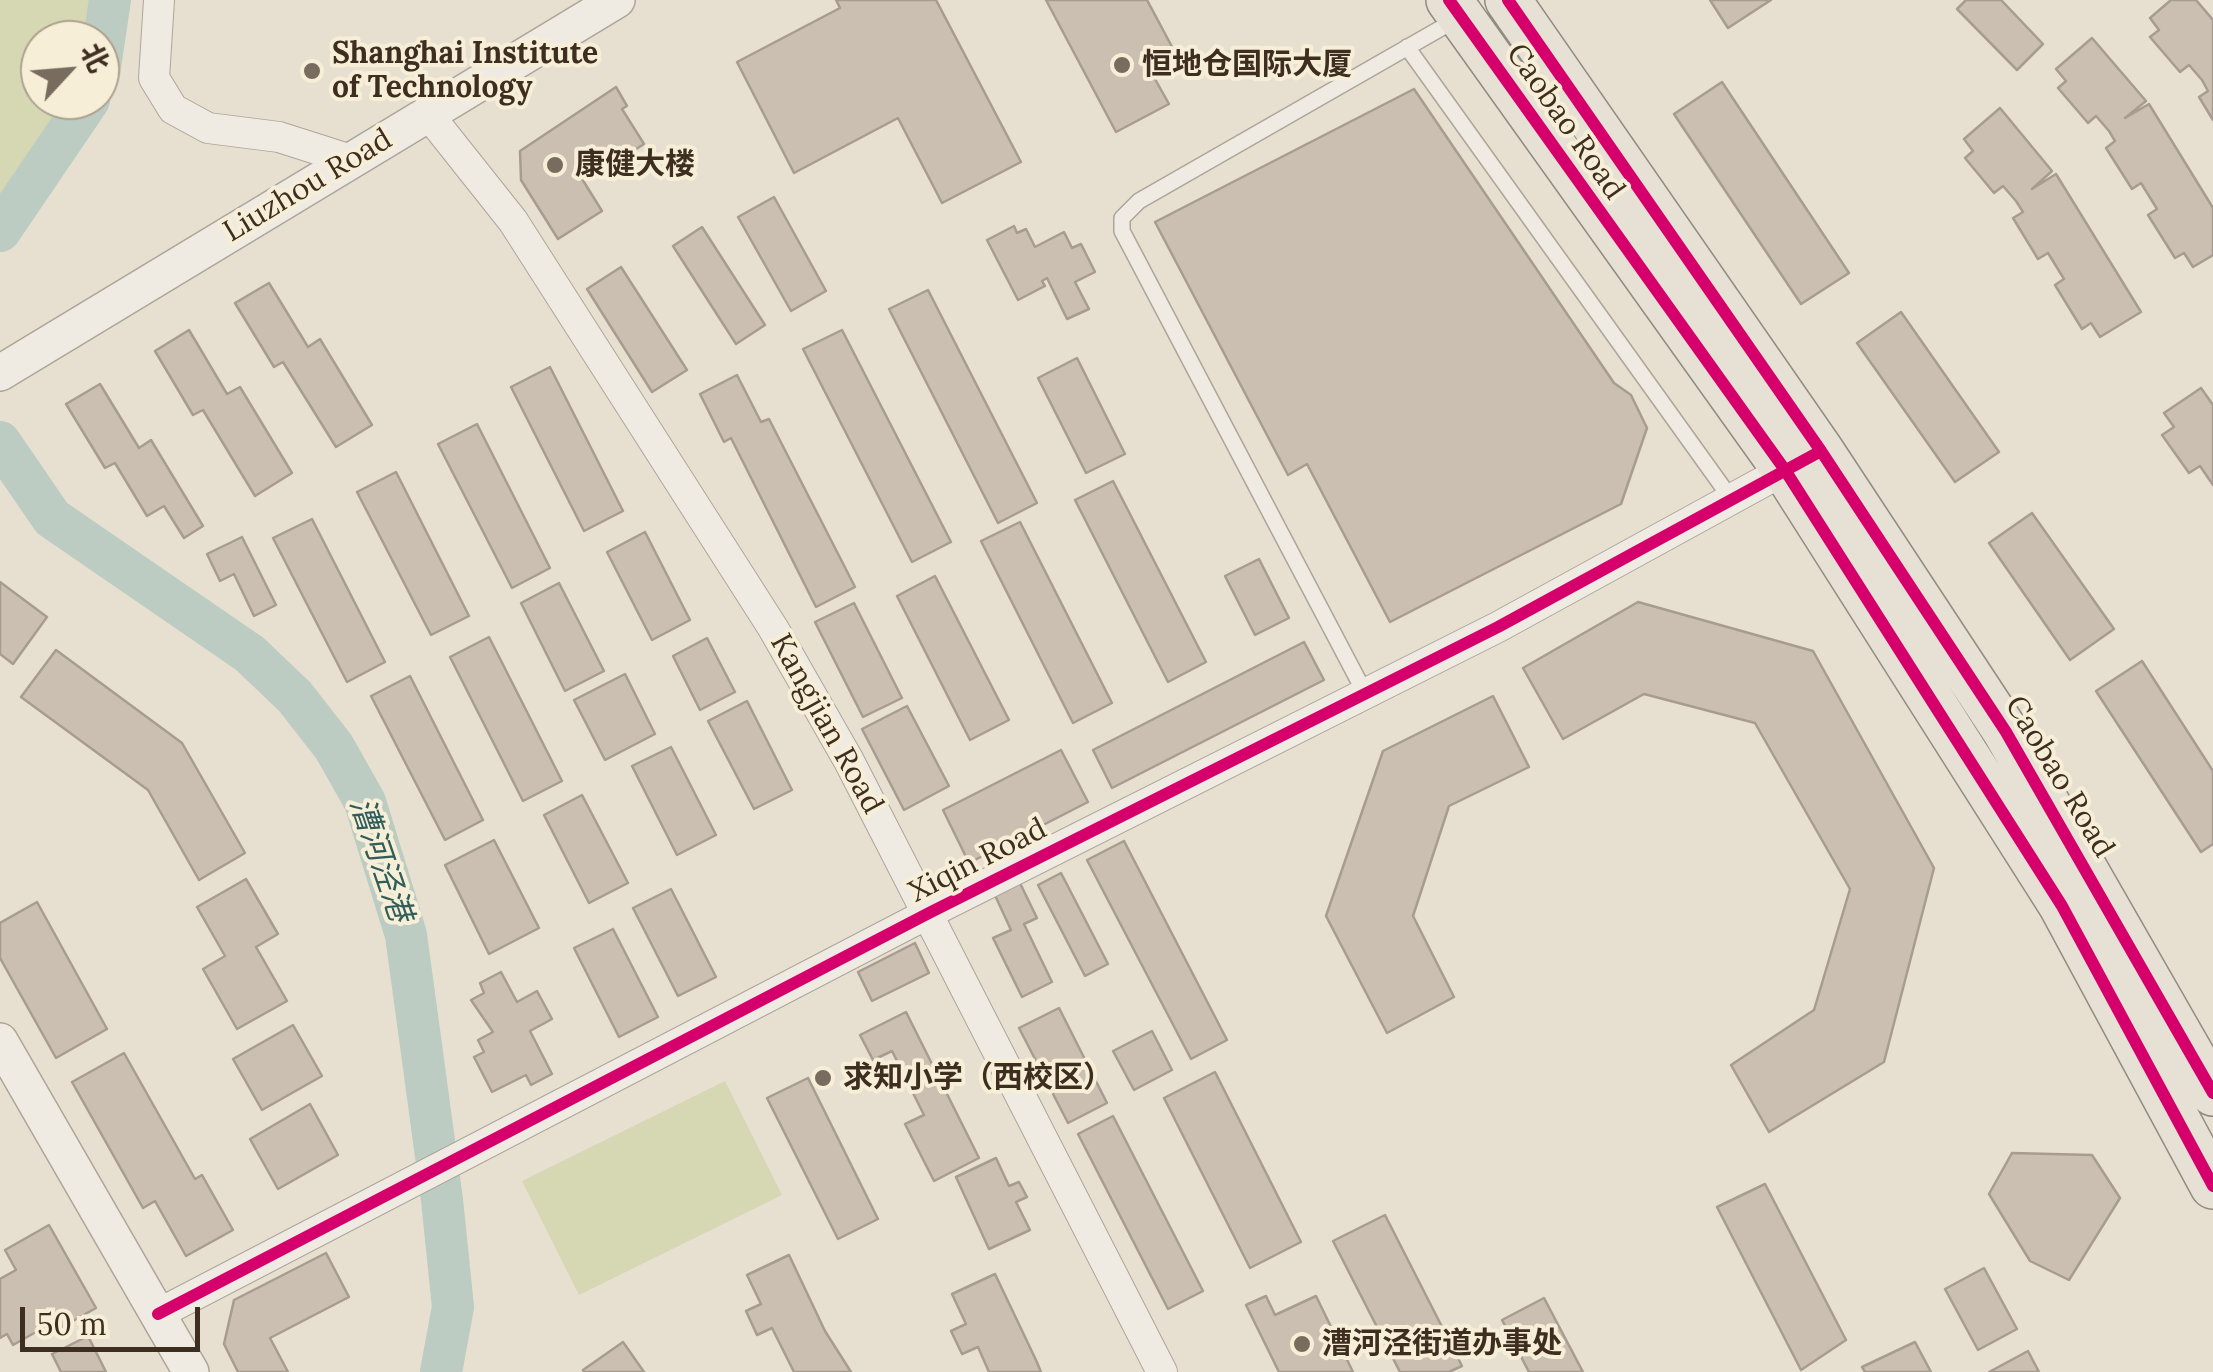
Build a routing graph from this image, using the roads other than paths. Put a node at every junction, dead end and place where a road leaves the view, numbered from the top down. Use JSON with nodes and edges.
{"nodes":[{"id":1,"x":159,"y":0,"type":"edge"},
{"id":2,"x":617,"y":0,"type":"edge"},
{"id":3,"x":1508,"y":0,"type":"edge"},
{"id":4,"x":1455,"y":8,"type":"edge"},
{"id":5,"x":1407,"y":47,"type":"junction"},
{"id":6,"x":428,"y":114,"type":"junction"},
{"id":7,"x":352,"y":160,"type":"junction"},
{"id":8,"x":8,"y":368,"type":"edge"},
{"id":9,"x":1803,"y":460,"type":"junction"},
{"id":10,"x":1732,"y":500,"type":"junction"},
{"id":11,"x":1366,"y":695,"type":"junction"},
{"id":12,"x":929,"y":914,"type":"junction"},
{"id":13,"x":0,"y":1040,"type":"edge"},
{"id":14,"x":2213,"y":1093,"type":"edge"},
{"id":15,"x":2213,"y":1186,"type":"edge"},
{"id":16,"x":158,"y":1314,"type":"junction"},
{"id":17,"x":191,"y":1372,"type":"edge"},
{"id":18,"x":1162,"y":1372,"type":"edge"}],
"edges":[{"from":1,"to":7,"type":"street"},
{"from":2,"to":6,"type":"street","name":"Liuzhou Road"},
{"from":3,"to":9,"type":"main road","name":"Caobao Road"},
{"from":4,"to":5,"type":"lane"},
{"from":4,"to":9,"type":"main road","name":"Caobao Road"},
{"from":5,"to":10,"type":"lane"},
{"from":5,"to":11,"type":"lane"},
{"from":6,"to":7,"type":"street","name":"Liuzhou Road"},
{"from":6,"to":12,"type":"street","name":"Kangjian Road"},
{"from":7,"to":8,"type":"street","name":"Liuzhou Road"},
{"from":9,"to":10,"type":"street","name":"Xiqin Road"},
{"from":9,"to":14,"type":"main road","name":"Caobao Road"},
{"from":9,"to":15,"type":"main road","name":"Caobao Road"},
{"from":10,"to":11,"type":"street","name":"Xiqin Road"},
{"from":11,"to":12,"type":"street","name":"Xiqin Road"},
{"from":12,"to":16,"type":"street","name":"Xiqin Road"},
{"from":12,"to":18,"type":"street","name":"Kangjian Road"},
{"from":13,"to":16,"type":"street"},
{"from":16,"to":17,"type":"street"}]}
